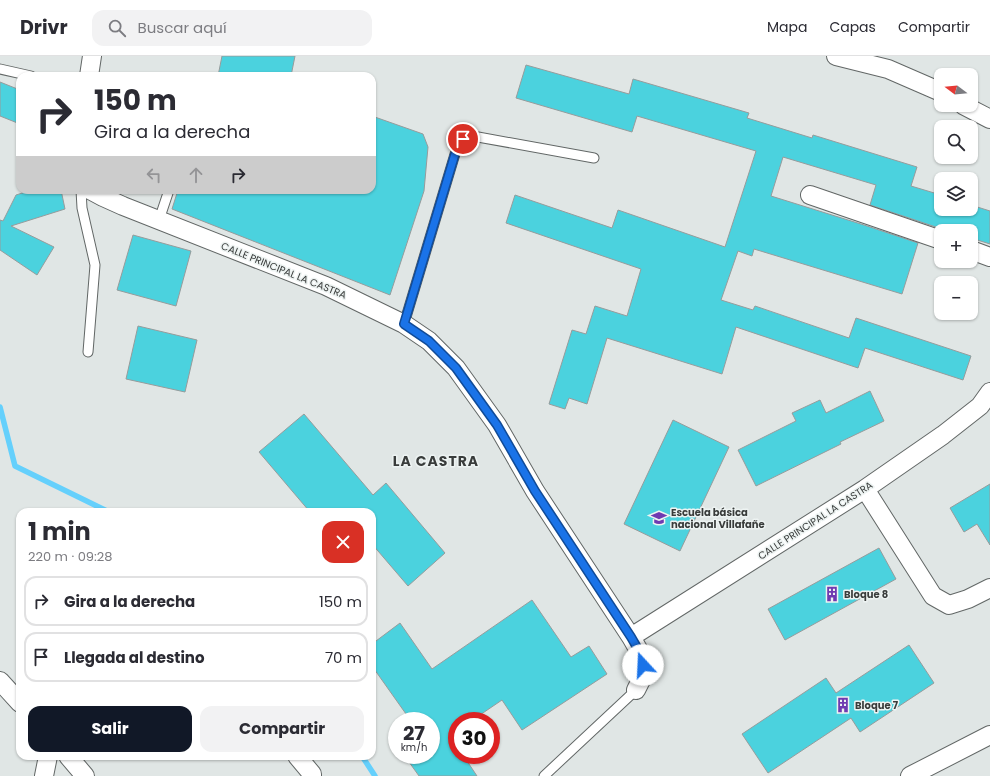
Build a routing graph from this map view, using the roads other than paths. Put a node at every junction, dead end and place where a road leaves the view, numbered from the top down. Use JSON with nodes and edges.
{"nodes":[{"id":1,"x":92,"y":56,"type":"edge"},
{"id":2,"x":836,"y":56,"type":"edge"},
{"id":3,"x":889,"y":63,"type":"edge"},
{"id":4,"x":0,"y":69,"type":"edge"},
{"id":5,"x":90,"y":72,"type":"edge"},
{"id":6,"x":16,"y":73,"type":"edge"},
{"id":7,"x":934,"y":88,"type":"edge"},
{"id":8,"x":976,"y":112,"type":"edge"},
{"id":9,"x":990,"y":119,"type":"edge"},
{"id":10,"x":594,"y":158,"type":"dead end"},
{"id":11,"x":81,"y":194,"type":"edge"},
{"id":12,"x":97,"y":194,"type":"edge"},
{"id":13,"x":168,"y":194,"type":"edge"},
{"id":14,"x":810,"y":195,"type":"dead end"},
{"id":15,"x":159,"y":220,"type":"junction"},
{"id":16,"x":934,"y":238,"type":"edge"},
{"id":17,"x":978,"y":253,"type":"edge"},
{"id":18,"x":990,"y":257,"type":"edge"},
{"id":19,"x":404,"y":324,"type":"junction"},
{"id":20,"x":88,"y":352,"type":"dead end"},
{"id":21,"x":990,"y":392,"type":"edge"},
{"id":22,"x":865,"y":489,"type":"junction"},
{"id":23,"x":990,"y":588,"type":"edge"},
{"id":24,"x":631,"y":637,"type":"junction"},
{"id":25,"x":0,"y":681,"type":"edge"},
{"id":26,"x":636,"y":690,"type":"joint"},
{"id":27,"x":16,"y":699,"type":"edge"},
{"id":28,"x":990,"y":735,"type":"edge"},
{"id":29,"x":47,"y":760,"type":"edge"},
{"id":30,"x":71,"y":760,"type":"edge"},
{"id":31,"x":300,"y":760,"type":"edge"},
{"id":32,"x":44,"y":776,"type":"edge"},
{"id":33,"x":85,"y":776,"type":"edge"},
{"id":34,"x":312,"y":776,"type":"edge"},
{"id":35,"x":544,"y":776,"type":"edge"},
{"id":36,"x":910,"y":776,"type":"edge"}],
"edges":[{"from":1,"to":5,"type":"street"},
{"from":2,"to":3,"type":"street"},
{"from":3,"to":7,"type":"street"},
{"from":4,"to":6,"type":"lane"},
{"from":8,"to":9,"type":"street"},
{"from":10,"to":19,"type":"lane"},
{"from":11,"to":20,"type":"lane"},
{"from":12,"to":15,"type":"street","name":"CALLE PRINCIPAL LA CASTRA"},
{"from":13,"to":15,"type":"lane"},
{"from":14,"to":16,"type":"street"},
{"from":15,"to":19,"type":"street","name":"CALLE PRINCIPAL LA CASTRA"},
{"from":17,"to":18,"type":"street"},
{"from":19,"to":24,"type":"street","name":"CALLE PRINCIPAL LA CASTRA"},
{"from":21,"to":22,"type":"street","name":"CALLE PRINCIPAL LA CASTRA"},
{"from":22,"to":23,"type":"street"},
{"from":22,"to":24,"type":"street","name":"CALLE PRINCIPAL LA CASTRA"},
{"from":24,"to":26,"type":"street","name":"CALLE PRINCIPAL LA CASTRA"},
{"from":25,"to":27,"type":"street"},
{"from":26,"to":35,"type":"lane"},
{"from":28,"to":36,"type":"street"},
{"from":29,"to":32,"type":"street"},
{"from":30,"to":33,"type":"street"},
{"from":31,"to":34,"type":"street"}]}
